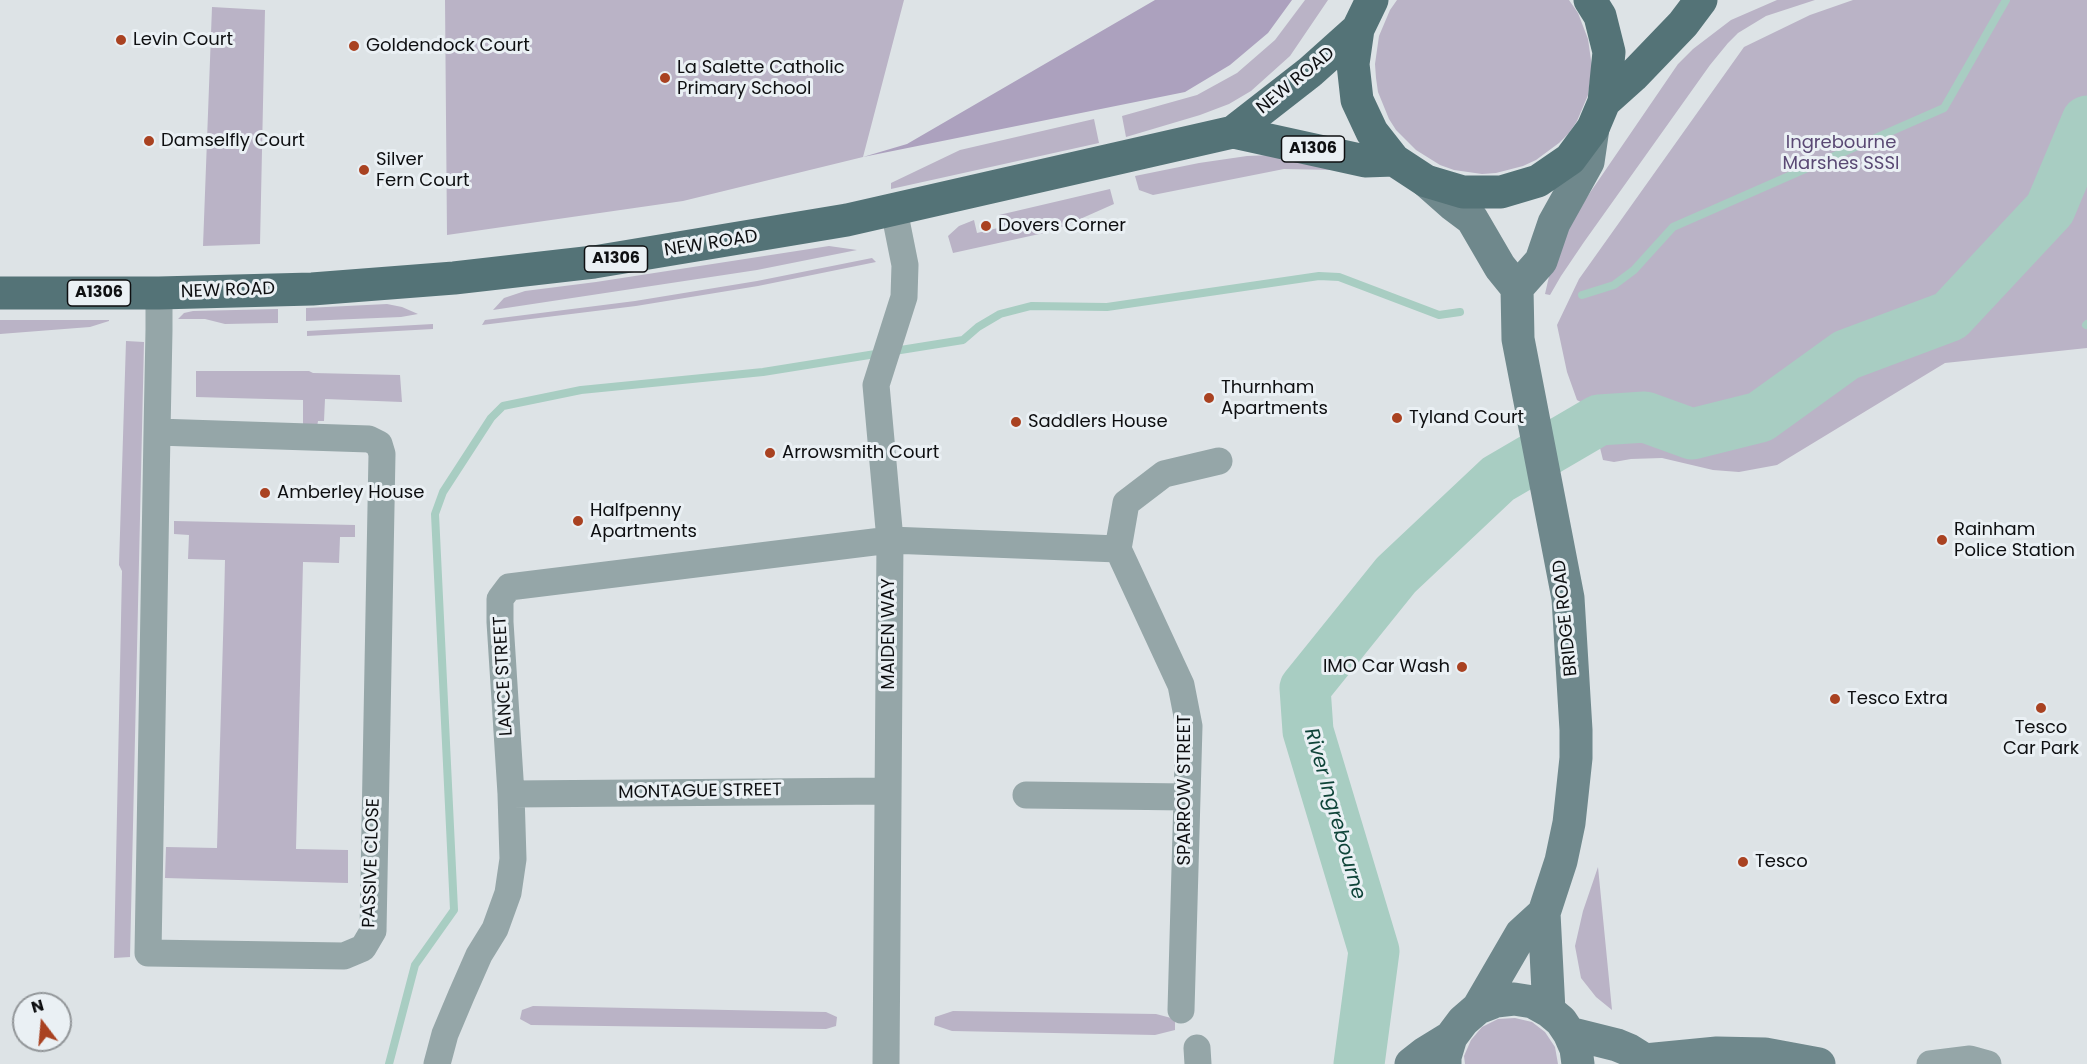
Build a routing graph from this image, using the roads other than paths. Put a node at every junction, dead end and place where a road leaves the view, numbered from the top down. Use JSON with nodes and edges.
{"nodes":[{"id":1,"x":1590,"y":0,"type":"edge"},
{"id":2,"x":1701,"y":0,"type":"edge"},
{"id":3,"x":1365,"y":14,"type":"edge"},
{"id":4,"x":1599,"y":115,"type":"junction"},
{"id":5,"x":1233,"y":132,"type":"junction"},
{"id":6,"x":1394,"y":160,"type":"junction"},
{"id":7,"x":1426,"y":182,"type":"junction"},
{"id":8,"x":894,"y":210,"type":"junction"},
{"id":9,"x":1517,"y":288,"type":"junction"},
{"id":10,"x":0,"y":293,"type":"edge"},
{"id":11,"x":159,"y":293,"type":"junction"},
{"id":12,"x":157,"y":432,"type":"junction"},
{"id":13,"x":1219,"y":461,"type":"dead end"},
{"id":14,"x":890,"y":540,"type":"junction"},
{"id":15,"x":1118,"y":549,"type":"junction"},
{"id":16,"x":888,"y":791,"type":"junction"},
{"id":17,"x":511,"y":794,"type":"junction"},
{"id":18,"x":1026,"y":795,"type":"dead end"},
{"id":19,"x":1187,"y":797,"type":"junction"},
{"id":20,"x":1544,"y":913,"type":"junction"},
{"id":21,"x":1478,"y":1008,"type":"junction"},
{"id":22,"x":1181,"y":1010,"type":"dead end"},
{"id":23,"x":1559,"y":1022,"type":"junction"},
{"id":24,"x":1448,"y":1051,"type":"edge"},
{"id":25,"x":1643,"y":1062,"type":"edge"},
{"id":26,"x":437,"y":1064,"type":"edge"},
{"id":27,"x":886,"y":1064,"type":"edge"},
{"id":28,"x":1411,"y":1064,"type":"edge"},
{"id":29,"x":1578,"y":1064,"type":"edge"},
{"id":30,"x":1820,"y":1064,"type":"edge"},
{"id":31,"x":1930,"y":1064,"type":"edge"},
{"id":32,"x":1988,"y":1064,"type":"edge"}],
"edges":[{"from":1,"to":4,"type":"main road"},
{"from":2,"to":4,"type":"main road"},
{"from":3,"to":5,"type":"main road","name":"NEW ROAD","number":"A1306"},
{"from":3,"to":6,"type":"main road"},
{"from":4,"to":7,"type":"main road"},
{"from":4,"to":9,"type":"main road"},
{"from":5,"to":6,"type":"main road","name":"NEW ROAD","number":"A1306"},
{"from":5,"to":8,"type":"main road","name":"NEW ROAD","number":"A1306"},
{"from":6,"to":7,"type":"main road"},
{"from":7,"to":9,"type":"main road"},
{"from":8,"to":11,"type":"main road","name":"NEW ROAD","number":"A1306"},
{"from":8,"to":14,"type":"street","name":"MAIDEN WAY"},
{"from":9,"to":20,"type":"main road","name":"BRIDGE ROAD"},
{"from":10,"to":11,"type":"main road","name":"NEW ROAD","number":"A1306"},
{"from":11,"to":12,"type":"street","name":"PASSIVE CLOSE"},
{"from":12,"to":12,"type":"street","name":"PASSIVE CLOSE"},
{"from":13,"to":15,"type":"street"},
{"from":14,"to":15,"type":"street"},
{"from":14,"to":16,"type":"street","name":"MAIDEN WAY"},
{"from":14,"to":17,"type":"street","name":"LANCE STREET"},
{"from":15,"to":19,"type":"street","name":"SPARROW STREET"},
{"from":16,"to":17,"type":"street","name":"MONTAGUE STREET"},
{"from":16,"to":27,"type":"street","name":"MAIDEN WAY"},
{"from":17,"to":26,"type":"street","name":"LANCE STREET"},
{"from":18,"to":19,"type":"street"},
{"from":19,"to":22,"type":"street","name":"SPARROW STREET"},
{"from":20,"to":21,"type":"main road"},
{"from":20,"to":23,"type":"main road","name":"BRIDGE ROAD"},
{"from":21,"to":23,"type":"main road"},
{"from":21,"to":24,"type":"main road"},
{"from":23,"to":25,"type":"main road"},
{"from":23,"to":29,"type":"main road","name":"BRIDGE ROAD"},
{"from":24,"to":28,"type":"main road"},
{"from":25,"to":30,"type":"main road"},
{"from":31,"to":32,"type":"street"}]}
